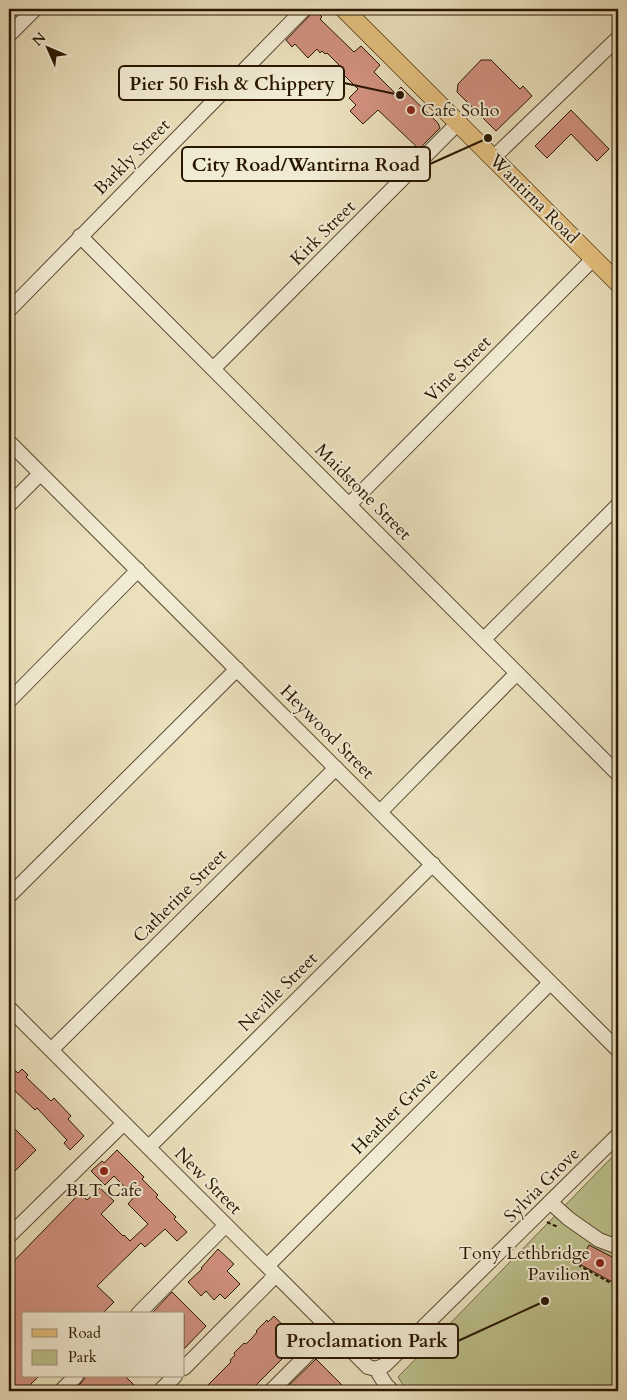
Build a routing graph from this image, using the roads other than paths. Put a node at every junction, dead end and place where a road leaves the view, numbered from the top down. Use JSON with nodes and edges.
{"nodes":[{"id":1,"x":35,"y":9,"type":"edge"},
{"id":2,"x":304,"y":9,"type":"edge"},
{"id":3,"x":344,"y":9,"type":"edge"},
{"id":4,"x":9,"y":35,"type":"edge"},
{"id":5,"x":618,"y":38,"type":"edge"},
{"id":6,"x":458,"y":123,"type":"junction"},
{"id":7,"x":493,"y":158,"type":"junction"},
{"id":8,"x":80,"y":236,"type":"junction"},
{"id":9,"x":594,"y":258,"type":"junction"},
{"id":10,"x":618,"y":283,"type":"edge"},
{"id":11,"x":9,"y":310,"type":"edge"},
{"id":12,"x":213,"y":369,"type":"junction"},
{"id":13,"x":9,"y":442,"type":"edge"},
{"id":14,"x":40,"y":474,"type":"junction"},
{"id":15,"x":9,"y":505,"type":"edge"},
{"id":16,"x":350,"y":505,"type":"junction"},
{"id":17,"x":618,"y":505,"type":"edge"},
{"id":18,"x":138,"y":570,"type":"junction"},
{"id":19,"x":484,"y":640,"type":"junction"},
{"id":20,"x":237,"y":669,"type":"junction"},
{"id":21,"x":517,"y":673,"type":"junction"},
{"id":22,"x":9,"y":700,"type":"edge"},
{"id":23,"x":336,"y":768,"type":"junction"},
{"id":24,"x":618,"y":774,"type":"edge"},
{"id":25,"x":380,"y":812,"type":"junction"},
{"id":26,"x":433,"y":864,"type":"junction"},
{"id":27,"x":9,"y":896,"type":"edge"},
{"id":28,"x":550,"y":983,"type":"junction"},
{"id":29,"x":9,"y":1008,"type":"edge"},
{"id":30,"x":51,"y":1050,"type":"junction"},
{"id":31,"x":618,"y":1050,"type":"edge"},
{"id":32,"x":124,"y":1123,"type":"junction"},
{"id":33,"x":618,"y":1136,"type":"edge"},
{"id":34,"x":149,"y":1148,"type":"junction"},
{"id":35,"x":550,"y":1202,"type":"junction"},
{"id":36,"x":226,"y":1225,"type":"junction"},
{"id":37,"x":9,"y":1236,"type":"edge"},
{"id":38,"x":618,"y":1247,"type":"edge"},
{"id":39,"x":271,"y":1271,"type":"junction"},
{"id":40,"x":140,"y":1312,"type":"edge"},
{"id":41,"x":331,"y":1330,"type":"junction"},
{"id":42,"x":185,"y":1367,"type":"edge"},
{"id":43,"x":381,"y":1367,"type":"junction"},
{"id":44,"x":74,"y":1378,"type":"edge"},
{"id":45,"x":173,"y":1378,"type":"edge"},
{"id":46,"x":61,"y":1391,"type":"edge"},
{"id":47,"x":160,"y":1391,"type":"edge"},
{"id":48,"x":271,"y":1391,"type":"edge"},
{"id":49,"x":392,"y":1391,"type":"edge"}],
"edges":[{"from":1,"to":4,"type":"street"},
{"from":2,"to":8,"type":"street","name":"Barkly Street"},
{"from":3,"to":6,"type":"main road","name":"Wantirna Road"},
{"from":5,"to":7,"type":"street"},
{"from":6,"to":7,"type":"main road","name":"Wantirna Road"},
{"from":6,"to":12,"type":"street","name":"Kirk Street"},
{"from":7,"to":9,"type":"main road","name":"Wantirna Road"},
{"from":8,"to":11,"type":"street","name":"Barkly Street"},
{"from":8,"to":12,"type":"street","name":"Maidstone Street"},
{"from":9,"to":10,"type":"main road","name":"Wantirna Road"},
{"from":9,"to":16,"type":"street","name":"Vine Street"},
{"from":12,"to":16,"type":"street","name":"Maidstone Street"},
{"from":13,"to":14,"type":"street","name":"Heywood Street"},
{"from":14,"to":15,"type":"street"},
{"from":14,"to":18,"type":"street","name":"Heywood Street"},
{"from":16,"to":19,"type":"street","name":"Maidstone Street"},
{"from":17,"to":19,"type":"street"},
{"from":18,"to":20,"type":"street","name":"Heywood Street"},
{"from":18,"to":22,"type":"street"},
{"from":19,"to":21,"type":"street","name":"Maidstone Street"},
{"from":20,"to":23,"type":"street","name":"Heywood Street"},
{"from":20,"to":27,"type":"street"},
{"from":21,"to":24,"type":"street","name":"Maidstone Street"},
{"from":21,"to":25,"type":"street"},
{"from":23,"to":25,"type":"street","name":"Heywood Street"},
{"from":23,"to":30,"type":"street","name":"Catherine Street"},
{"from":25,"to":26,"type":"street","name":"Heywood Street"},
{"from":26,"to":28,"type":"street","name":"Heywood Street"},
{"from":26,"to":34,"type":"street","name":"Neville Street"},
{"from":28,"to":31,"type":"street","name":"Heywood Street"},
{"from":28,"to":39,"type":"street","name":"Heather Grove"},
{"from":29,"to":30,"type":"street","name":"New Street"},
{"from":30,"to":32,"type":"street","name":"New Street"},
{"from":32,"to":34,"type":"street","name":"New Street"},
{"from":32,"to":37,"type":"street"},
{"from":33,"to":35,"type":"street","name":"Sylvia Grove"},
{"from":34,"to":36,"type":"street","name":"New Street"},
{"from":35,"to":38,"type":"street"},
{"from":35,"to":43,"type":"street","name":"Sylvia Grove"},
{"from":36,"to":39,"type":"street","name":"New Street"},
{"from":36,"to":40,"type":"street"},
{"from":39,"to":41,"type":"street","name":"New Street"},
{"from":39,"to":42,"type":"street","name":"Heather Grove"},
{"from":41,"to":43,"type":"street","name":"New Street"},
{"from":41,"to":48,"type":"street"},
{"from":43,"to":49,"type":"street","name":"New Street"},
{"from":44,"to":46,"type":"street"},
{"from":45,"to":47,"type":"street"}]}
